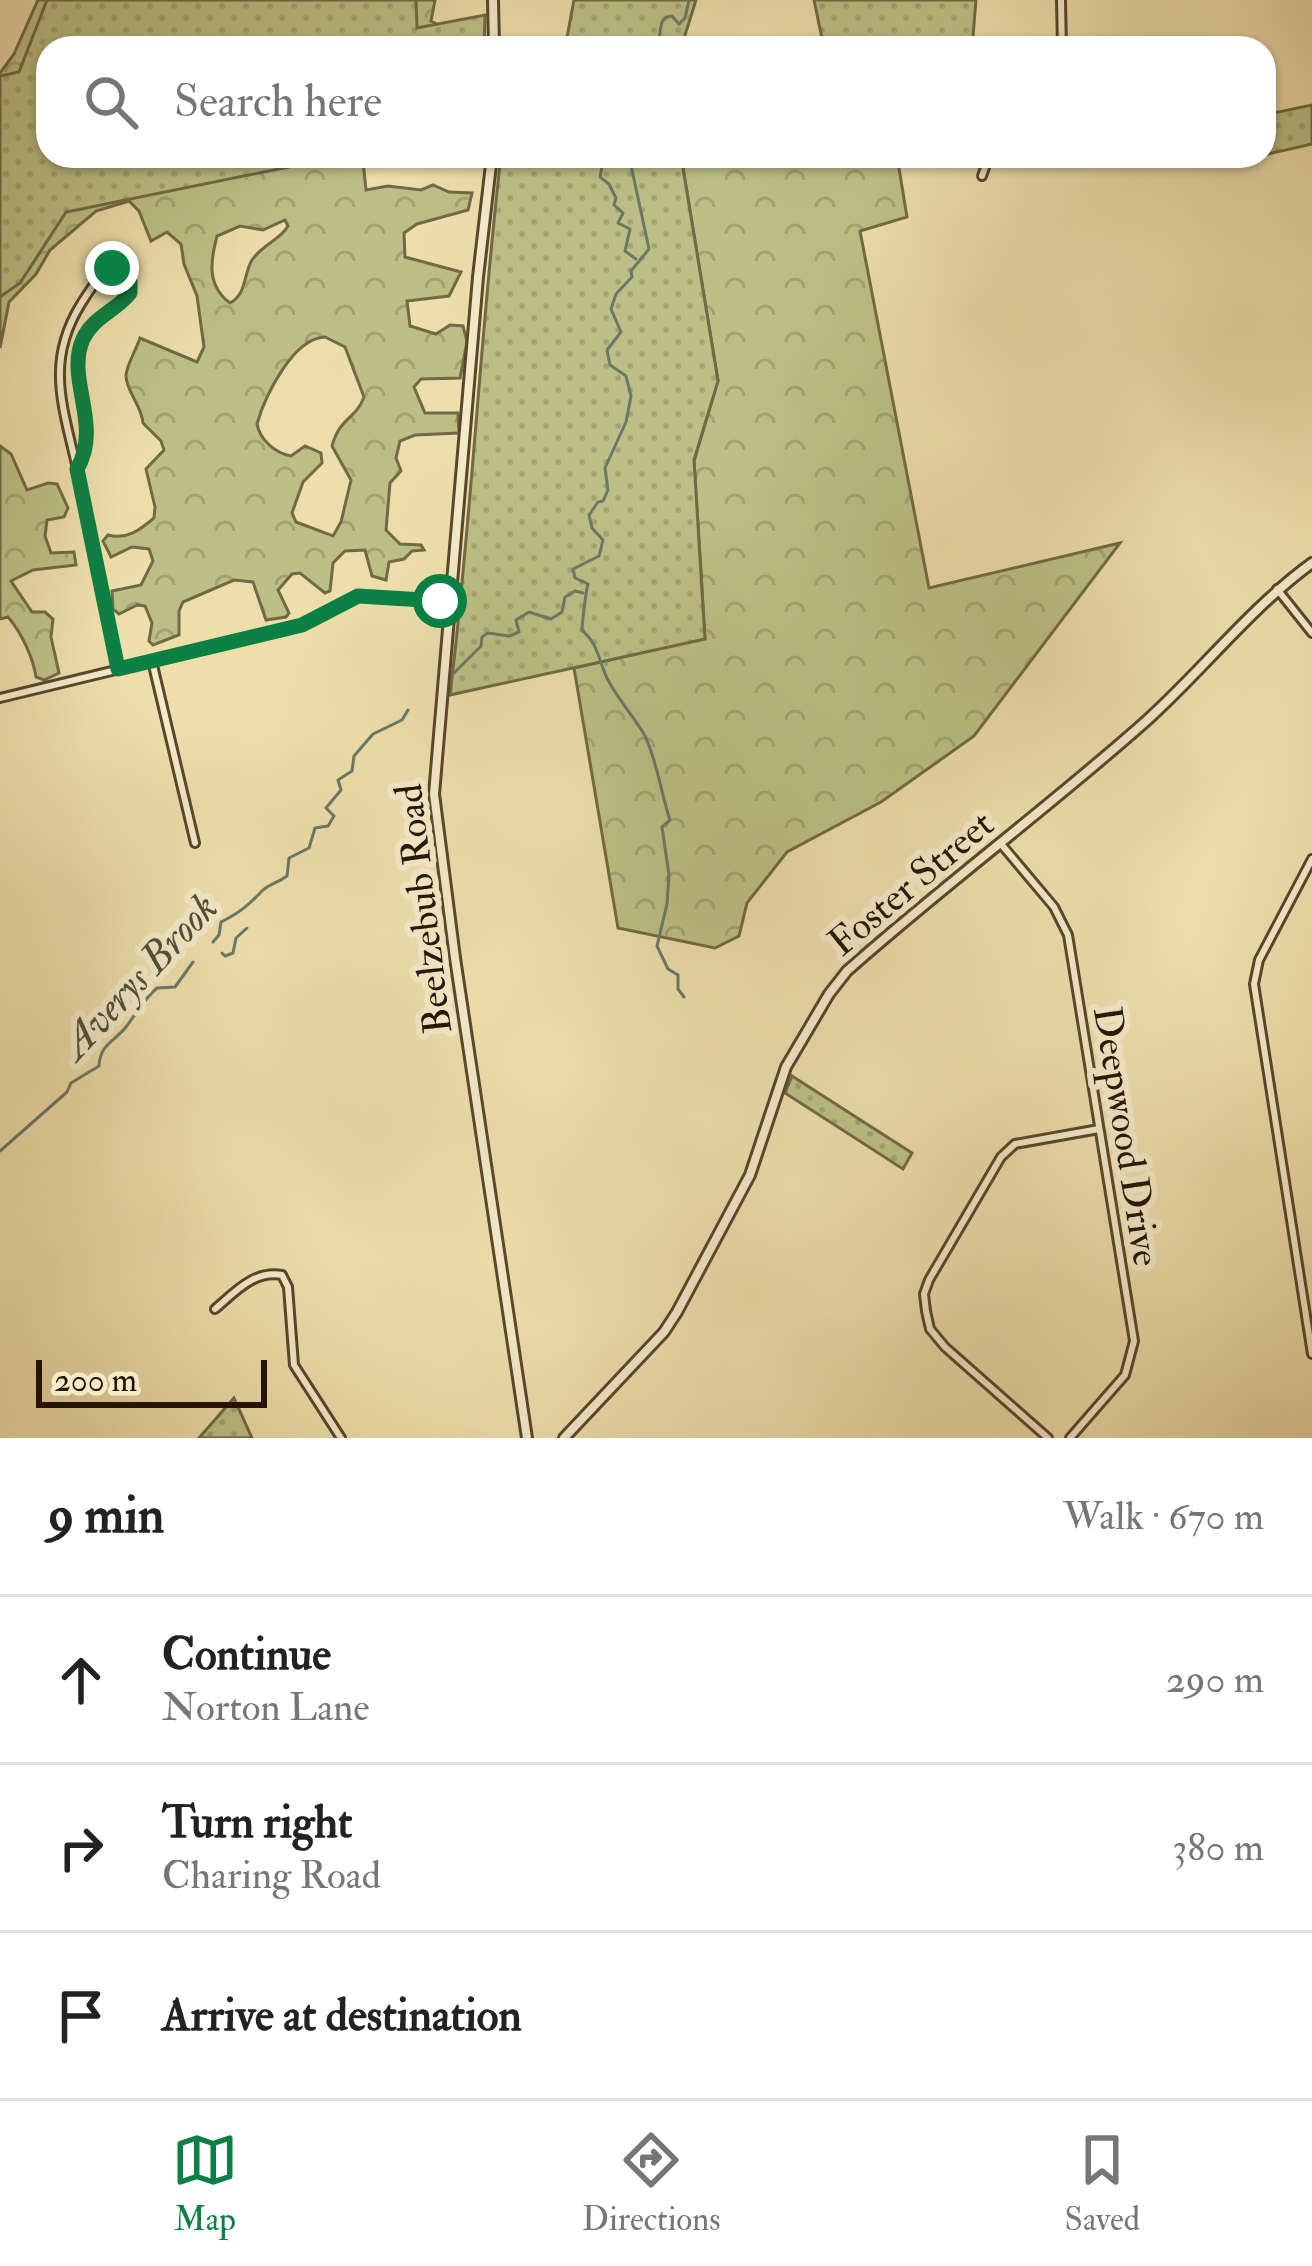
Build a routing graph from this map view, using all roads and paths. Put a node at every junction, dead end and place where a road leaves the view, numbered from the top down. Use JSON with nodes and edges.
{"nodes":[{"id":1,"x":493,"y":0,"type":"edge"},
{"id":2,"x":1061,"y":0,"type":"edge"},
{"id":3,"x":494,"y":36,"type":"edge"},
{"id":4,"x":1062,"y":36,"type":"edge"},
{"id":5,"x":491,"y":168,"type":"edge"},
{"id":6,"x":985,"y":168,"type":"edge"},
{"id":7,"x":982,"y":176,"type":"dead end"},
{"id":8,"x":77,"y":469,"type":"junction"},
{"id":9,"x":1312,"y":563,"type":"edge"},
{"id":10,"x":1277,"y":589,"type":"junction"},
{"id":11,"x":452,"y":602,"type":"junction"},
{"id":12,"x":1312,"y":633,"type":"edge"},
{"id":13,"x":152,"y":661,"type":"junction"},
{"id":14,"x":118,"y":669,"type":"junction"},
{"id":15,"x":0,"y":698,"type":"edge"},
{"id":16,"x":195,"y":843,"type":"dead end"},
{"id":17,"x":1001,"y":844,"type":"junction"},
{"id":18,"x":1312,"y":859,"type":"edge"},
{"id":19,"x":1099,"y":1129,"type":"junction"},
{"id":20,"x":214,"y":1309,"type":"dead end"},
{"id":21,"x":1312,"y":1354,"type":"edge"},
{"id":22,"x":341,"y":1438,"type":"edge"},
{"id":23,"x":527,"y":1438,"type":"edge"},
{"id":24,"x":564,"y":1438,"type":"edge"},
{"id":25,"x":1048,"y":1438,"type":"edge"},
{"id":26,"x":1070,"y":1438,"type":"edge"}],
"edges":[{"from":1,"to":3,"type":"street"},
{"from":2,"to":4,"type":"street"},
{"from":5,"to":11,"type":"street","name":"Beelzebub Road"},
{"from":6,"to":7,"type":"street"},
{"from":8,"to":8,"type":"street"},
{"from":8,"to":14,"type":"street"},
{"from":9,"to":10,"type":"street","name":"Foster Street"},
{"from":10,"to":12,"type":"street"},
{"from":10,"to":17,"type":"street","name":"Foster Street"},
{"from":11,"to":13,"type":"street"},
{"from":11,"to":23,"type":"street","name":"Beelzebub Road"},
{"from":13,"to":14,"type":"street"},
{"from":13,"to":16,"type":"street"},
{"from":14,"to":15,"type":"street"},
{"from":17,"to":19,"type":"street","name":"Deepwood Drive"},
{"from":17,"to":24,"type":"street","name":"Foster Street"},
{"from":18,"to":21,"type":"street"},
{"from":19,"to":25,"type":"street"},
{"from":19,"to":26,"type":"street","name":"Deepwood Drive"},
{"from":20,"to":22,"type":"street"}]}
